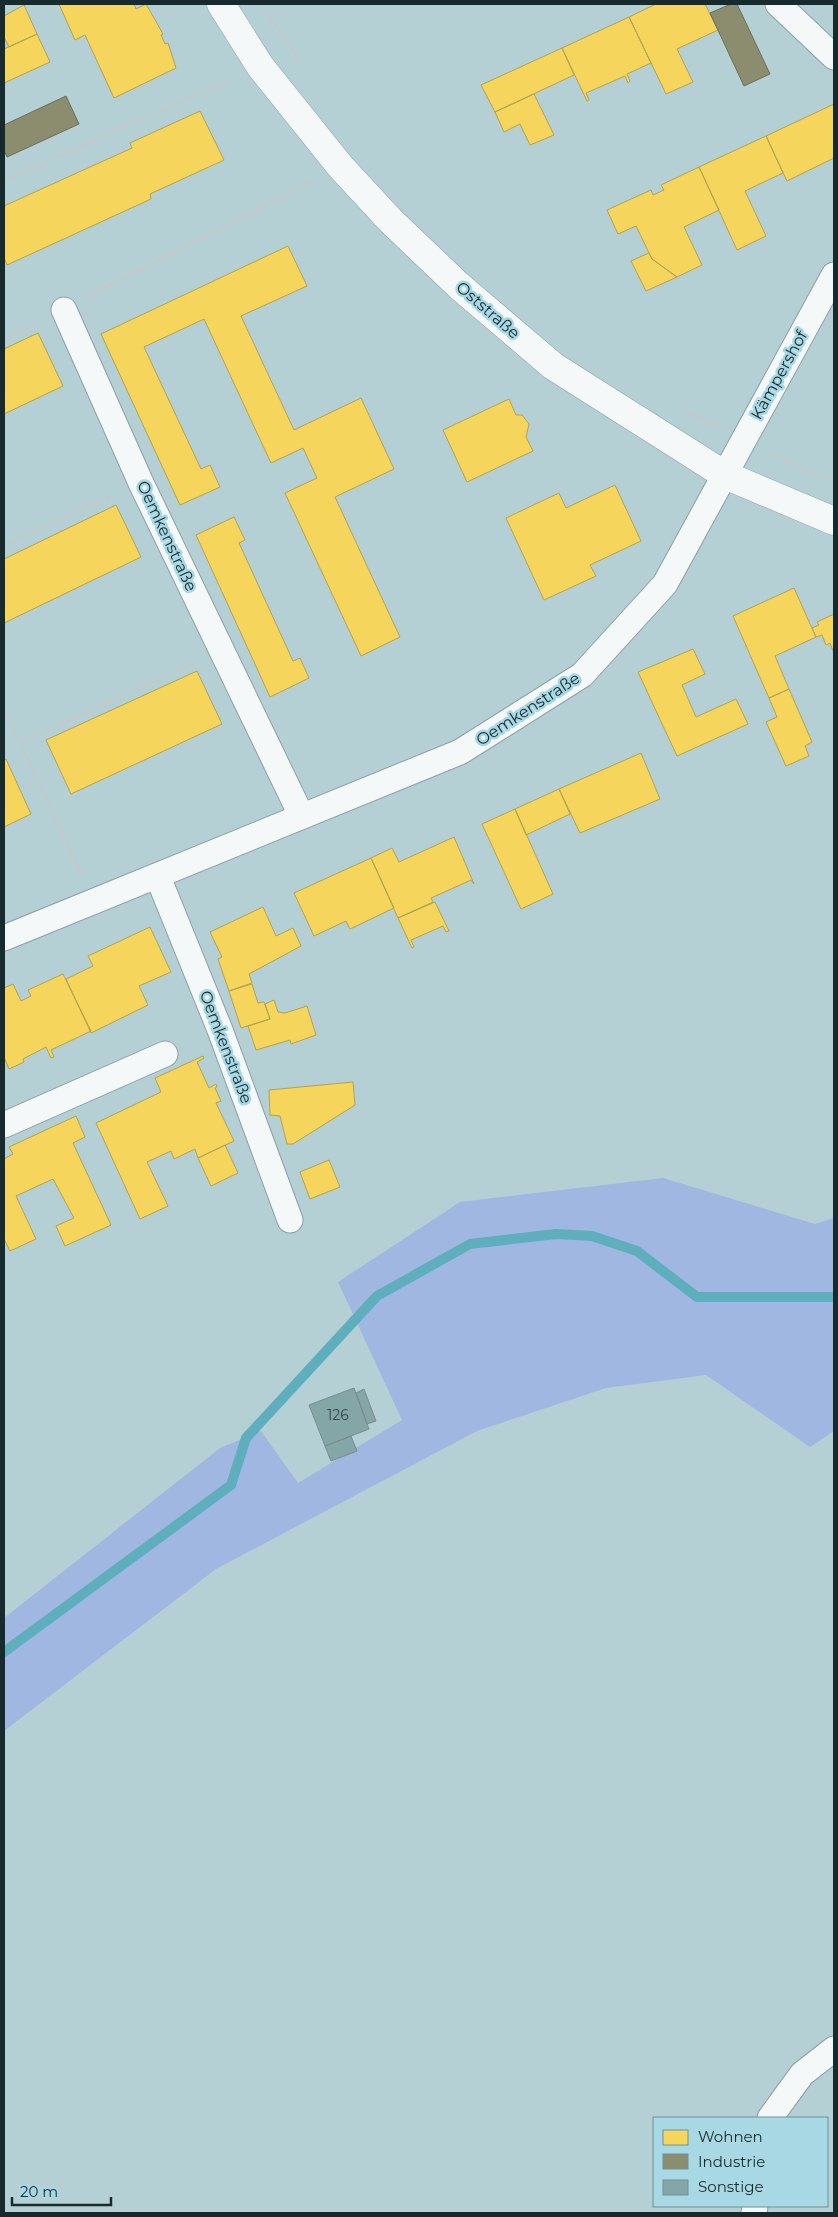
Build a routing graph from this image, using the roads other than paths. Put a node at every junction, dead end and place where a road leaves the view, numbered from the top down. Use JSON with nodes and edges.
{"nodes":[{"id":1,"x":221,"y":4,"type":"edge"},
{"id":2,"x":778,"y":4,"type":"edge"},
{"id":3,"x":834,"y":57,"type":"edge"},
{"id":4,"x":834,"y":275,"type":"edge"},
{"id":5,"x":64,"y":310,"type":"road end"},
{"id":6,"x":725,"y":475,"type":"junction"},
{"id":7,"x":834,"y":521,"type":"edge"},
{"id":8,"x":301,"y":815,"type":"junction"},
{"id":9,"x":158,"y":876,"type":"junction"},
{"id":10,"x":4,"y":938,"type":"edge"},
{"id":11,"x":165,"y":1054,"type":"dead end"},
{"id":12,"x":4,"y":1125,"type":"edge"},
{"id":13,"x":290,"y":1220,"type":"dead end"},
{"id":14,"x":834,"y":2049,"type":"edge"},
{"id":15,"x":771,"y":2117,"type":"edge"}],
"edges":[{"from":1,"to":6,"type":"street","name":"Oststraße"},
{"from":2,"to":3,"type":"street"},
{"from":4,"to":6,"type":"street","name":"Kämpershof"},
{"from":5,"to":8,"type":"street","name":"Oemkenstraße"},
{"from":6,"to":7,"type":"street","name":"Oststraße"},
{"from":6,"to":8,"type":"street","name":"Oemkenstraße"},
{"from":8,"to":9,"type":"street","name":"Oemkenstraße"},
{"from":9,"to":10,"type":"street","name":"Oemkenstraße"},
{"from":9,"to":13,"type":"street","name":"Oemkenstraße"},
{"from":11,"to":12,"type":"street"},
{"from":14,"to":15,"type":"street"}]}
